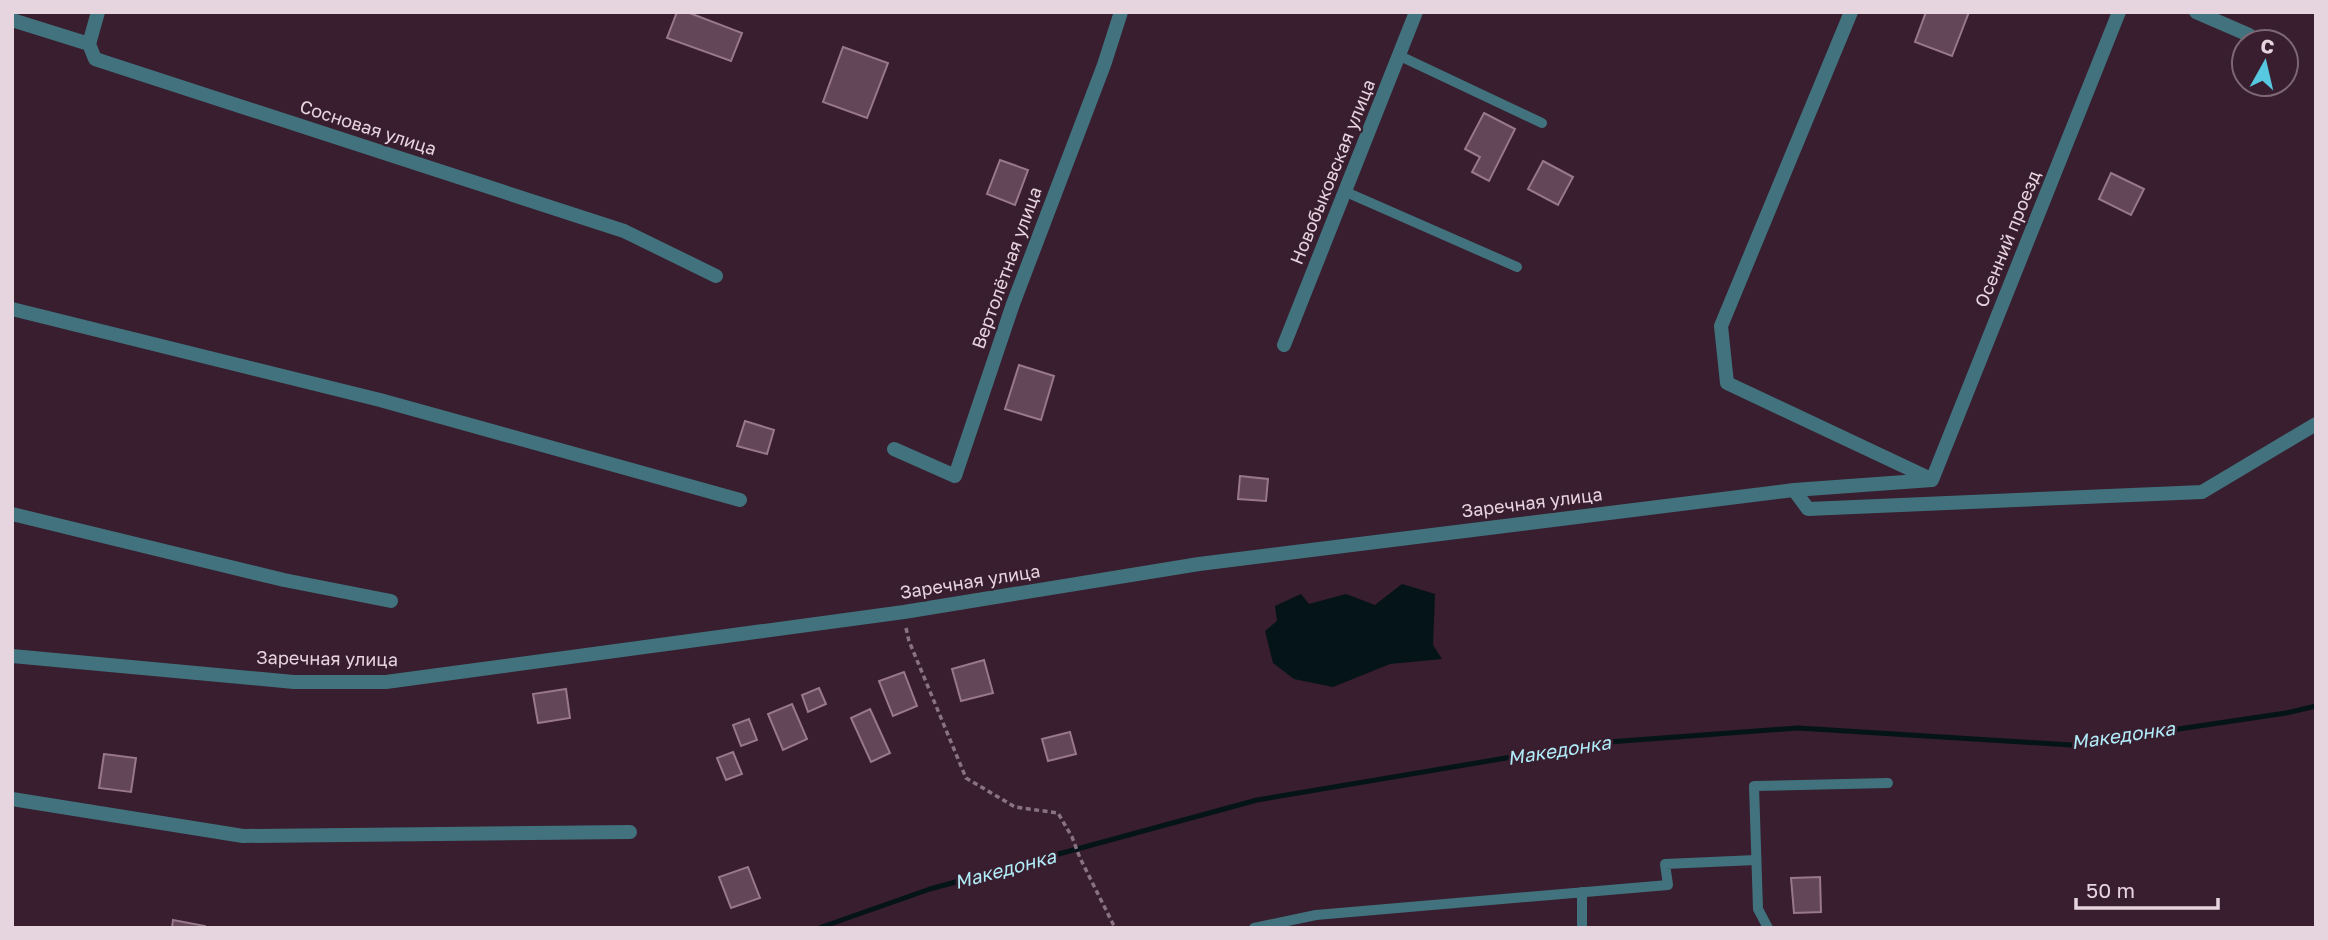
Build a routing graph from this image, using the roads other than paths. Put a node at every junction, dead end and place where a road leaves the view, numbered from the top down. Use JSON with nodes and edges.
{"nodes":[{"id":1,"x":98,"y":12,"type":"edge"},
{"id":2,"x":1121,"y":12,"type":"edge"},
{"id":3,"x":1416,"y":12,"type":"edge"},
{"id":4,"x":1850,"y":12,"type":"edge"},
{"id":5,"x":2119,"y":12,"type":"edge"},
{"id":6,"x":2196,"y":12,"type":"edge"},
{"id":7,"x":12,"y":20,"type":"edge"},
{"id":8,"x":2233,"y":28,"type":"edge"},
{"id":9,"x":89,"y":44,"type":"junction"},
{"id":10,"x":1400,"y":56,"type":"junction"},
{"id":11,"x":1542,"y":123,"type":"dead end"},
{"id":12,"x":1346,"y":192,"type":"junction"},
{"id":13,"x":1517,"y":267,"type":"dead end"},
{"id":14,"x":716,"y":276,"type":"dead end"},
{"id":15,"x":12,"y":309,"type":"edge"},
{"id":16,"x":1284,"y":345,"type":"dead end"},
{"id":17,"x":2316,"y":424,"type":"edge"},
{"id":18,"x":894,"y":449,"type":"dead end"},
{"id":19,"x":1932,"y":480,"type":"junction"},
{"id":20,"x":1794,"y":490,"type":"junction"},
{"id":21,"x":740,"y":500,"type":"dead end"},
{"id":22,"x":12,"y":514,"type":"edge"},
{"id":23,"x":391,"y":601,"type":"dead end"},
{"id":24,"x":12,"y":656,"type":"edge"},
{"id":25,"x":1888,"y":783,"type":"dead end"},
{"id":26,"x":12,"y":799,"type":"edge"},
{"id":27,"x":631,"y":832,"type":"dead end"},
{"id":28,"x":1756,"y":860,"type":"junction"},
{"id":29,"x":1582,"y":892,"type":"junction"},
{"id":30,"x":1254,"y":928,"type":"edge"},
{"id":31,"x":1582,"y":928,"type":"edge"},
{"id":32,"x":1768,"y":928,"type":"edge"}],
"edges":[{"from":1,"to":9,"type":"street"},
{"from":2,"to":18,"type":"street","name":"Вертолётная улица"},
{"from":3,"to":10,"type":"street","name":"Новобыковская улица"},
{"from":4,"to":19,"type":"street"},
{"from":5,"to":19,"type":"street","name":"Осенний проезд"},
{"from":6,"to":8,"type":"street"},
{"from":7,"to":9,"type":"street","name":"Сосновая улица"},
{"from":9,"to":14,"type":"street","name":"Сосновая улица"},
{"from":10,"to":11,"type":"lane"},
{"from":10,"to":12,"type":"street","name":"Новобыковская улица"},
{"from":12,"to":13,"type":"lane"},
{"from":12,"to":16,"type":"street","name":"Новобыковская улица"},
{"from":15,"to":21,"type":"street"},
{"from":17,"to":20,"type":"street"},
{"from":19,"to":20,"type":"street","name":"Заречная улица"},
{"from":20,"to":24,"type":"street","name":"Заречная улица"},
{"from":22,"to":23,"type":"street"},
{"from":25,"to":28,"type":"lane"},
{"from":26,"to":27,"type":"street"},
{"from":28,"to":29,"type":"lane"},
{"from":28,"to":32,"type":"lane"},
{"from":29,"to":30,"type":"lane"},
{"from":29,"to":31,"type":"lane"}]}
